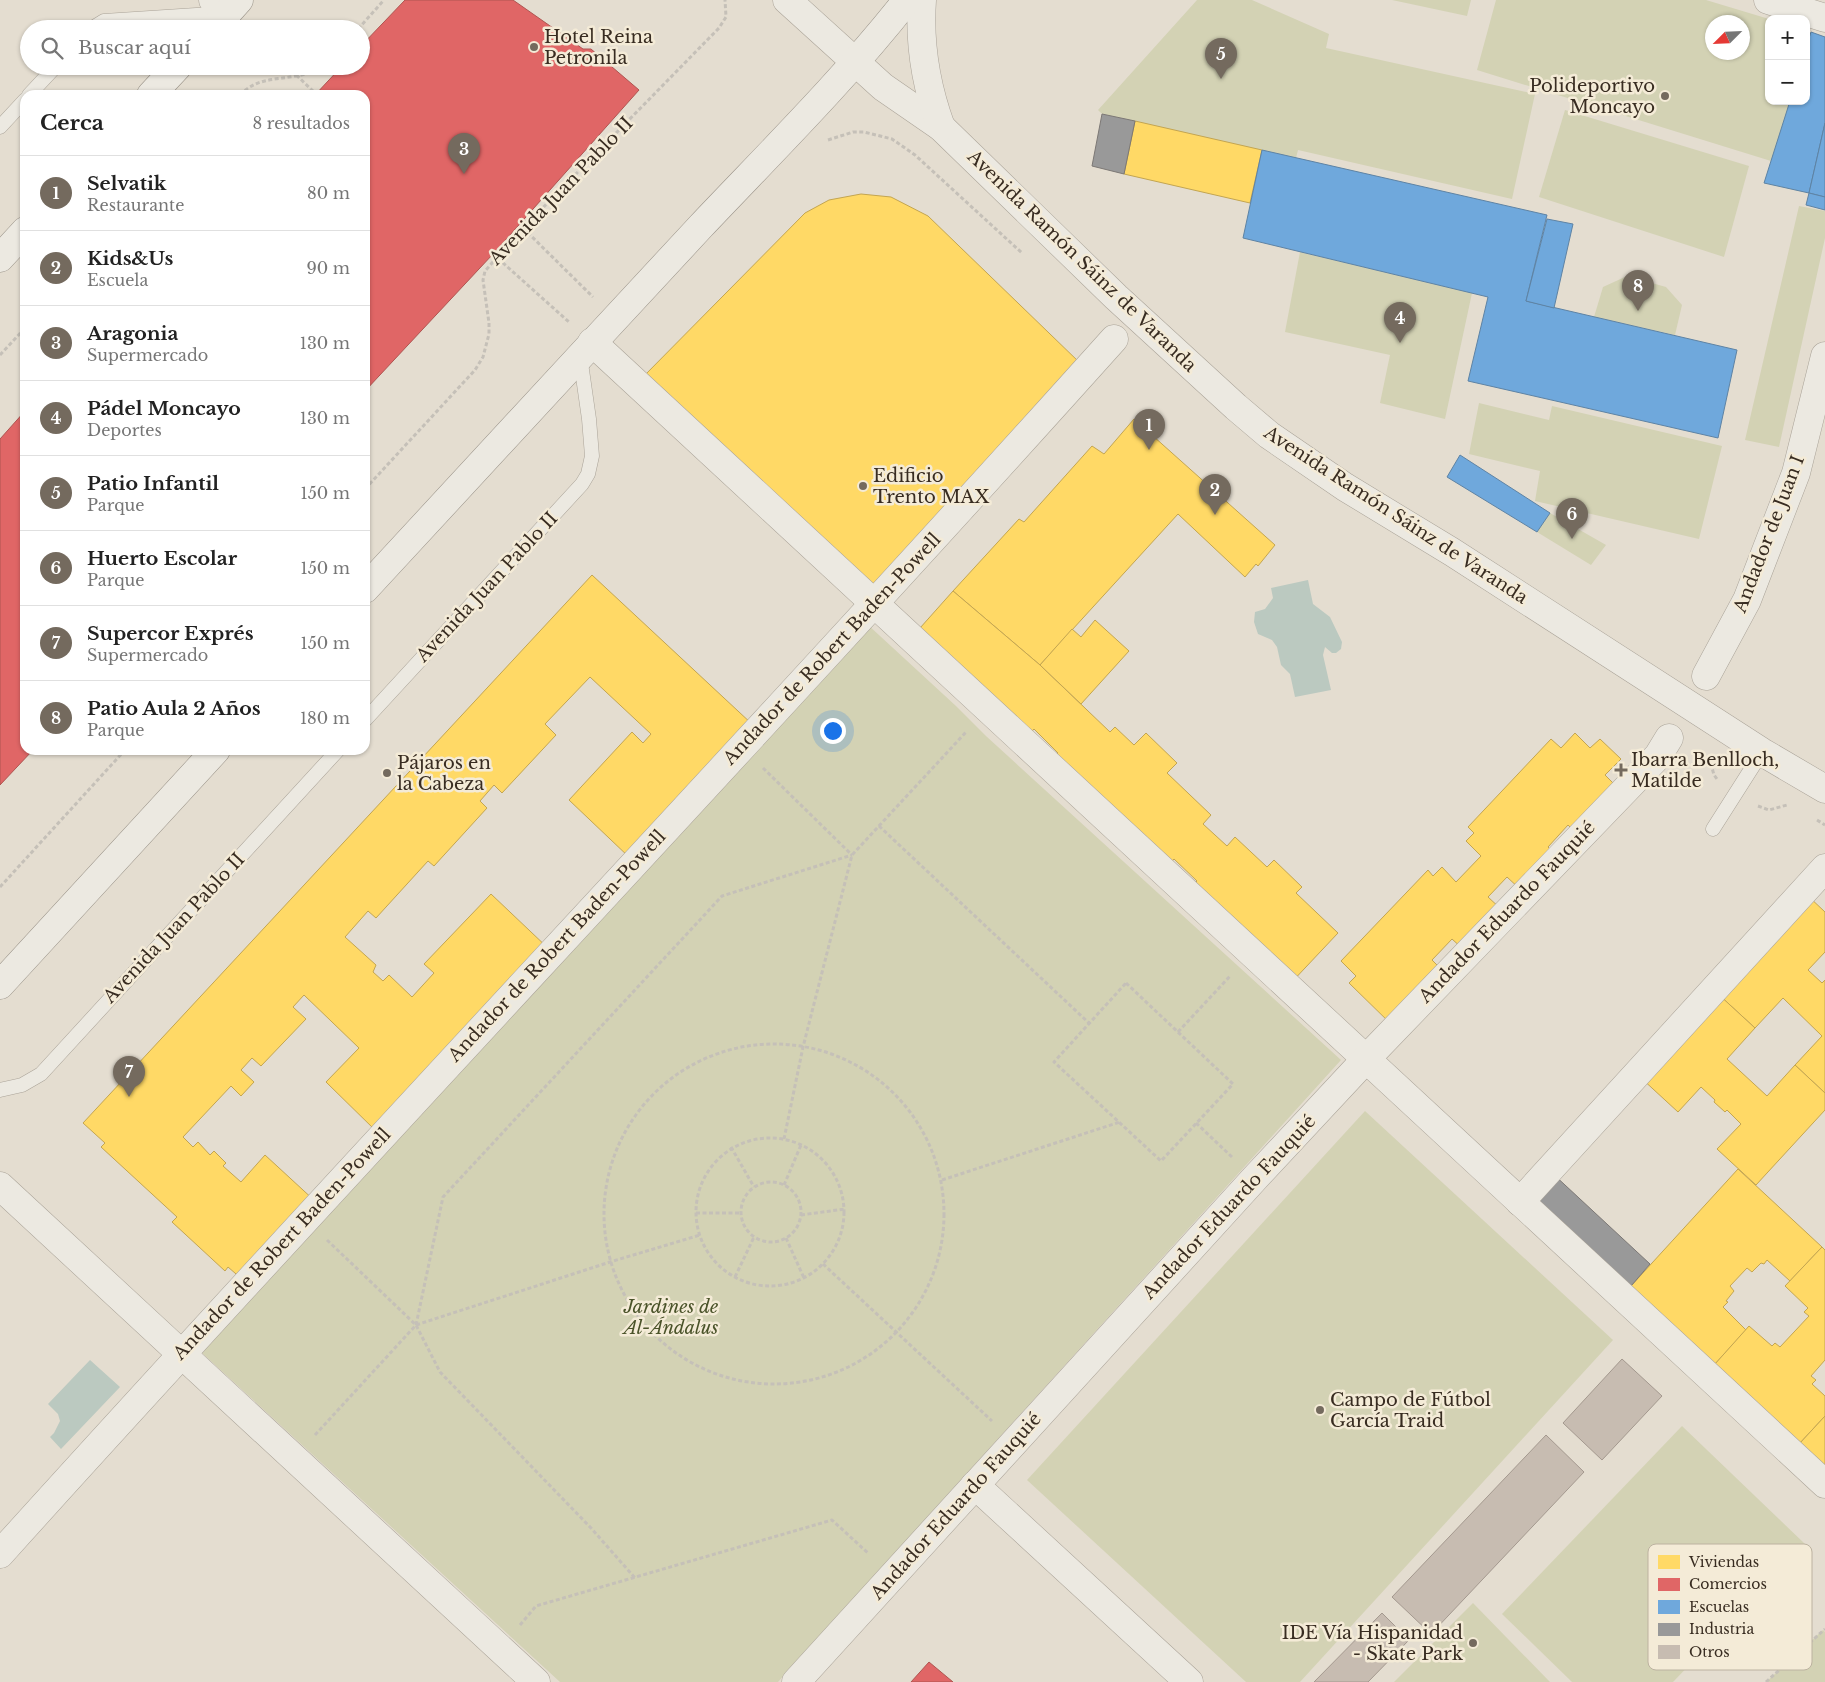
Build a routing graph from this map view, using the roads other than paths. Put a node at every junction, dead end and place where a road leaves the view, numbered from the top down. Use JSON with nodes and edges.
{"nodes":[{"id":1,"x":787,"y":0,"type":"edge"},
{"id":2,"x":907,"y":0,"type":"edge"},
{"id":3,"x":922,"y":0,"type":"edge"},
{"id":4,"x":1768,"y":0,"type":"edge"},
{"id":5,"x":223,"y":10,"type":"edge"},
{"id":6,"x":1825,"y":18,"type":"edge"},
{"id":7,"x":115,"y":20,"type":"edge"},
{"id":8,"x":854,"y":62,"type":"junction"},
{"id":9,"x":48,"y":75,"type":"edge"},
{"id":10,"x":170,"y":75,"type":"edge"},
{"id":11,"x":34,"y":90,"type":"edge"},
{"id":12,"x":156,"y":90,"type":"edge"},
{"id":13,"x":20,"y":105,"type":"edge"},
{"id":14,"x":941,"y":126,"type":"junction"},
{"id":15,"x":0,"y":127,"type":"edge"},
{"id":16,"x":20,"y":236,"type":"edge"},
{"id":17,"x":0,"y":258,"type":"edge"},
{"id":18,"x":1114,"y":339,"type":"dead end"},
{"id":19,"x":586,"y":349,"type":"junction"},
{"id":20,"x":1825,"y":356,"type":"edge"},
{"id":21,"x":370,"y":584,"type":"edge"},
{"id":22,"x":874,"y":604,"type":"junction"},
{"id":23,"x":1706,"y":676,"type":"dead end"},
{"id":24,"x":370,"y":715,"type":"edge"},
{"id":25,"x":1669,"y":738,"type":"dead end"},
{"id":26,"x":1762,"y":752,"type":"junction"},
{"id":27,"x":211,"y":755,"type":"edge"},
{"id":28,"x":333,"y":755,"type":"edge"},
{"id":29,"x":1825,"y":789,"type":"edge"},
{"id":30,"x":1713,"y":829,"type":"dead end"},
{"id":31,"x":1825,"y":868,"type":"edge"},
{"id":32,"x":0,"y":985,"type":"edge"},
{"id":33,"x":1366,"y":1059,"type":"junction"},
{"id":34,"x":0,"y":1090,"type":"edge"},
{"id":35,"x":0,"y":1186,"type":"edge"},
{"id":36,"x":1520,"y":1202,"type":"junction"},
{"id":37,"x":181,"y":1353,"type":"junction"},
{"id":38,"x":1825,"y":1484,"type":"edge"},
{"id":39,"x":976,"y":1485,"type":"junction"},
{"id":40,"x":0,"y":1554,"type":"edge"},
{"id":41,"x":536,"y":1682,"type":"edge"},
{"id":42,"x":796,"y":1682,"type":"edge"},
{"id":43,"x":1189,"y":1682,"type":"edge"}],
"edges":[{"from":1,"to":8,"type":"street","name":"Avenida Ramón Sáinz de Varanda"},
{"from":2,"to":8,"type":"street"},
{"from":3,"to":14,"type":"street","name":"Avenida Ramón Sáinz de Varanda"},
{"from":4,"to":6,"type":"street"},
{"from":5,"to":7,"type":"lane"},
{"from":8,"to":14,"type":"street","name":"Avenida Ramón Sáinz de Varanda"},
{"from":8,"to":19,"type":"street"},
{"from":9,"to":11,"type":"lane"},
{"from":10,"to":12,"type":"street"},
{"from":13,"to":15,"type":"lane"},
{"from":14,"to":26,"type":"street","name":"Avenida Ramón Sáinz de Varanda"},
{"from":16,"to":17,"type":"street"},
{"from":18,"to":22,"type":"street","name":"Andador de Robert Baden-Powell"},
{"from":19,"to":21,"type":"street"},
{"from":19,"to":22,"type":"street"},
{"from":19,"to":24,"type":"lane","name":"Avenida Juan Pablo II"},
{"from":20,"to":23,"type":"street","name":"Andador de Juan I"},
{"from":22,"to":33,"type":"street"},
{"from":22,"to":37,"type":"street","name":"Andador de Robert Baden-Powell"},
{"from":25,"to":33,"type":"street","name":"Andador Eduardo Fauquié"},
{"from":26,"to":29,"type":"street","name":"Avenida Ramón Sáinz de Varanda"},
{"from":26,"to":30,"type":"lane"},
{"from":27,"to":32,"type":"street"},
{"from":28,"to":34,"type":"lane","name":"Avenida Juan Pablo II"},
{"from":31,"to":36,"type":"street"},
{"from":33,"to":36,"type":"street"},
{"from":33,"to":39,"type":"street","name":"Andador Eduardo Fauquié"},
{"from":35,"to":37,"type":"street"},
{"from":36,"to":38,"type":"street"},
{"from":37,"to":40,"type":"street","name":"Andador de Robert Baden-Powell"},
{"from":37,"to":41,"type":"street"},
{"from":39,"to":42,"type":"street","name":"Andador Eduardo Fauquié"},
{"from":39,"to":43,"type":"street"}]}
